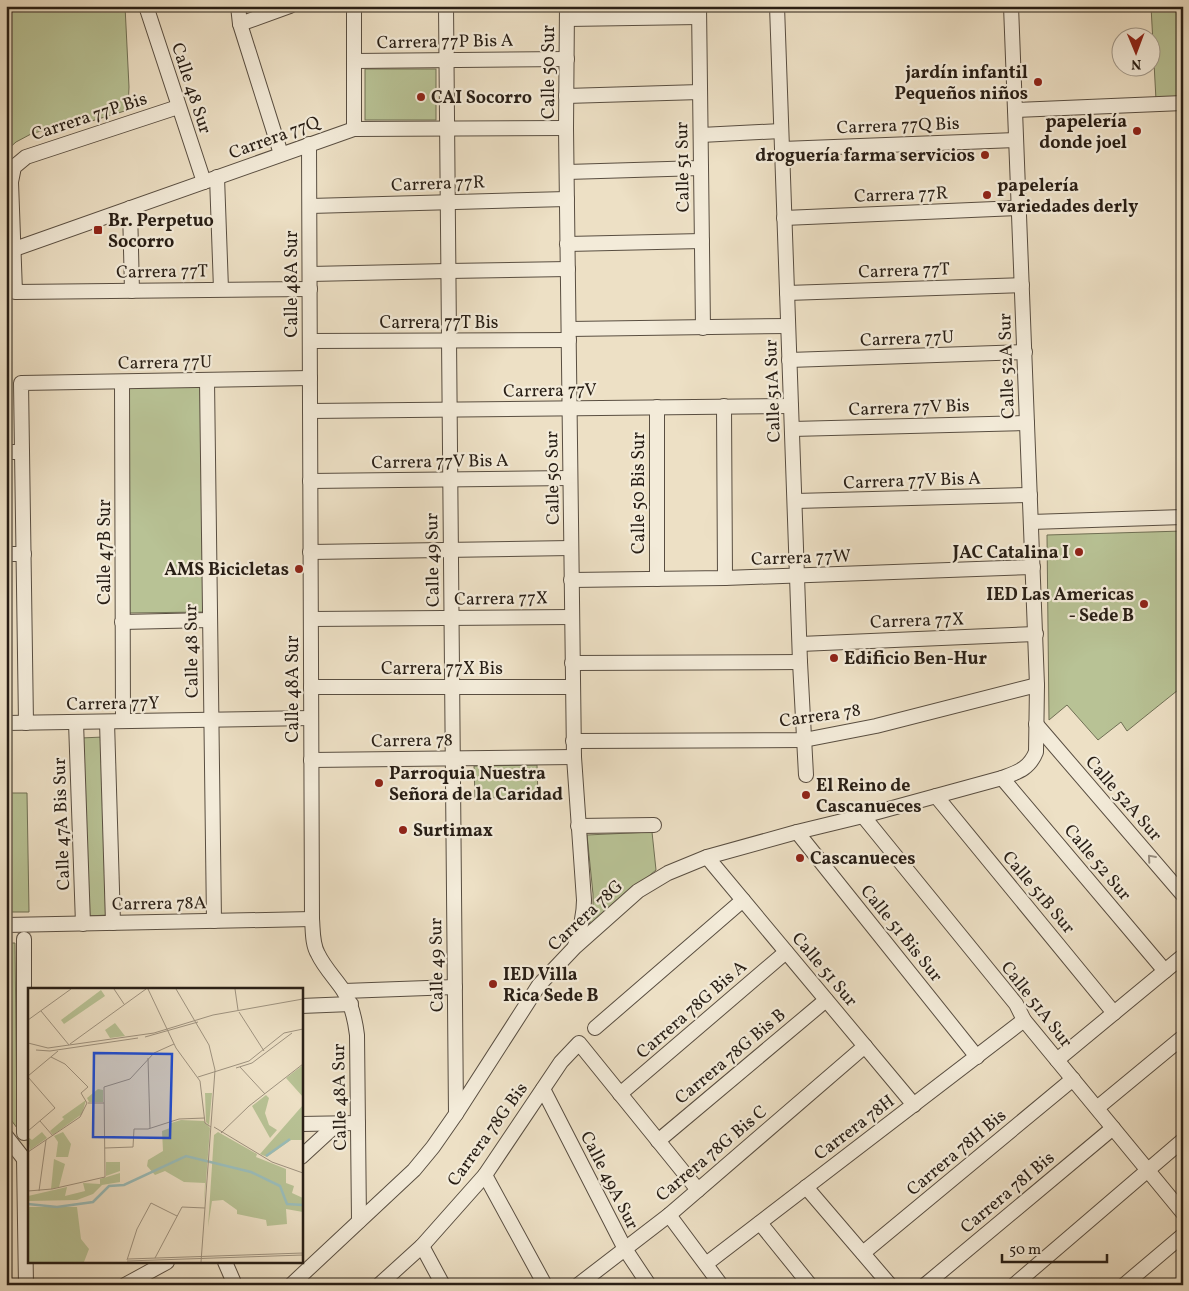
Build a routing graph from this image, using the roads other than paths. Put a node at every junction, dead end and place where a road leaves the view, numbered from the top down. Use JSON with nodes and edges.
{"nodes":[{"id":1,"x":146,"y":6,"type":"edge"},
{"id":2,"x":238,"y":6,"type":"edge"},
{"id":3,"x":290,"y":6,"type":"edge"},
{"id":4,"x":354,"y":6,"type":"edge"},
{"id":5,"x":446,"y":6,"type":"edge"},
{"id":6,"x":776,"y":6,"type":"edge"},
{"id":7,"x":1011,"y":6,"type":"edge"},
{"id":8,"x":699,"y":11,"type":"edge"},
{"id":9,"x":567,"y":13,"type":"edge"},
{"id":10,"x":240,"y":24,"type":"junction"},
{"id":11,"x":567,"y":59,"type":"junction"},
{"id":12,"x":446,"y":60,"type":"junction"},
{"id":13,"x":354,"y":61,"type":"junction"},
{"id":14,"x":700,"y":92,"type":"junction"},
{"id":15,"x":566,"y":96,"type":"junction"},
{"id":16,"x":1183,"y":103,"type":"edge"},
{"id":17,"x":178,"y":107,"type":"junction"},
{"id":18,"x":1015,"y":110,"type":"junction"},
{"id":19,"x":447,"y":128,"type":"junction"},
{"id":20,"x":566,"y":128,"type":"junction"},
{"id":21,"x":354,"y":129,"type":"junction"},
{"id":22,"x":781,"y":131,"type":"junction"},
{"id":23,"x":700,"y":135,"type":"junction"},
{"id":24,"x":1016,"y":140,"type":"junction"},
{"id":25,"x":310,"y":144,"type":"junction"},
{"id":26,"x":782,"y":149,"type":"junction"},
{"id":27,"x":281,"y":154,"type":"junction"},
{"id":28,"x":701,"y":168,"type":"junction"},
{"id":29,"x":567,"y":172,"type":"junction"},
{"id":30,"x":210,"y":180,"type":"junction"},
{"id":31,"x":567,"y":199,"type":"junction"},
{"id":32,"x":447,"y":201,"type":"junction"},
{"id":33,"x":310,"y":206,"type":"junction"},
{"id":34,"x":130,"y":208,"type":"junction"},
{"id":35,"x":1019,"y":208,"type":"junction"},
{"id":36,"x":784,"y":218,"type":"junction"},
{"id":37,"x":702,"y":241,"type":"junction"},
{"id":38,"x":568,"y":244,"type":"junction"},
{"id":39,"x":9,"y":251,"type":"edge"},
{"id":40,"x":568,"y":269,"type":"junction"},
{"id":41,"x":448,"y":271,"type":"junction"},
{"id":42,"x":310,"y":274,"type":"junction"},
{"id":43,"x":1022,"y":285,"type":"junction"},
{"id":44,"x":310,"y":289,"type":"junction"},
{"id":45,"x":221,"y":290,"type":"junction"},
{"id":46,"x":132,"y":291,"type":"junction"},
{"id":47,"x":787,"y":293,"type":"junction"},
{"id":48,"x":788,"y":326,"type":"junction"},
{"id":49,"x":703,"y":328,"type":"junction"},
{"id":50,"x":569,"y":335,"type":"junction"},
{"id":51,"x":310,"y":341,"type":"junction"},
{"id":52,"x":449,"y":341,"type":"junction"},
{"id":53,"x":1025,"y":352,"type":"junction"},
{"id":54,"x":790,"y":360,"type":"junction"},
{"id":55,"x":310,"y":378,"type":"junction"},
{"id":56,"x":206,"y":380,"type":"junction"},
{"id":57,"x":122,"y":382,"type":"junction"},
{"id":58,"x":724,"y":406,"type":"junction"},
{"id":59,"x":791,"y":406,"type":"junction"},
{"id":60,"x":657,"y":407,"type":"junction"},
{"id":61,"x":569,"y":408,"type":"junction"},
{"id":62,"x":449,"y":410,"type":"junction"},
{"id":63,"x":310,"y":411,"type":"junction"},
{"id":64,"x":1027,"y":423,"type":"junction"},
{"id":65,"x":792,"y":429,"type":"junction"},
{"id":66,"x":6,"y":452,"type":"edge"},
{"id":67,"x":22,"y":452,"type":"junction"},
{"id":68,"x":570,"y":478,"type":"junction"},
{"id":69,"x":450,"y":479,"type":"junction"},
{"id":70,"x":310,"y":481,"type":"junction"},
{"id":71,"x":1030,"y":495,"type":"junction"},
{"id":72,"x":794,"y":502,"type":"junction"},
{"id":73,"x":1183,"y":517,"type":"edge"},
{"id":74,"x":1031,"y":522,"type":"junction"},
{"id":75,"x":571,"y":548,"type":"junction"},
{"id":76,"x":450,"y":550,"type":"junction"},
{"id":77,"x":310,"y":552,"type":"junction"},
{"id":78,"x":6,"y":554,"type":"edge"},
{"id":79,"x":24,"y":554,"type":"junction"},
{"id":80,"x":1033,"y":567,"type":"junction"},
{"id":81,"x":797,"y":576,"type":"junction"},
{"id":82,"x":725,"y":578,"type":"junction"},
{"id":83,"x":657,"y":579,"type":"junction"},
{"id":84,"x":572,"y":580,"type":"junction"},
{"id":85,"x":572,"y":616,"type":"junction"},
{"id":86,"x":451,"y":618,"type":"junction"},
{"id":87,"x":311,"y":619,"type":"junction"},
{"id":88,"x":210,"y":620,"type":"junction"},
{"id":89,"x":122,"y":622,"type":"junction"},
{"id":90,"x":1036,"y":634,"type":"junction"},
{"id":91,"x":800,"y":644,"type":"junction"},
{"id":92,"x":800,"y":662,"type":"junction"},
{"id":93,"x":572,"y":663,"type":"junction"},
{"id":94,"x":1037,"y":685,"type":"junction"},
{"id":95,"x":311,"y":687,"type":"junction"},
{"id":96,"x":452,"y":687,"type":"junction"},
{"id":97,"x":573,"y":687,"type":"junction"},
{"id":98,"x":311,"y":718,"type":"junction"},
{"id":99,"x":211,"y":720,"type":"junction"},
{"id":100,"x":76,"y":722,"type":"junction"},
{"id":101,"x":107,"y":722,"type":"junction"},
{"id":102,"x":122,"y":722,"type":"junction"},
{"id":103,"x":6,"y":723,"type":"edge"},
{"id":104,"x":26,"y":723,"type":"junction"},
{"id":105,"x":1036,"y":724,"type":"junction"},
{"id":106,"x":804,"y":740,"type":"junction"},
{"id":107,"x":573,"y":741,"type":"junction"},
{"id":108,"x":452,"y":758,"type":"junction"},
{"id":109,"x":574,"y":758,"type":"junction"},
{"id":110,"x":311,"y":760,"type":"junction"},
{"id":111,"x":1033,"y":761,"type":"joint"},
{"id":112,"x":806,"y":775,"type":"dead end"},
{"id":113,"x":1002,"y":778,"type":"junction"},
{"id":114,"x":936,"y":796,"type":"junction"},
{"id":115,"x":863,"y":816,"type":"junction"},
{"id":116,"x":654,"y":825,"type":"dead end"},
{"id":117,"x":578,"y":826,"type":"junction"},
{"id":118,"x":797,"y":832,"type":"junction"},
{"id":119,"x":707,"y":857,"type":"junction"},
{"id":120,"x":1183,"y":895,"type":"edge"},
{"id":121,"x":743,"y":900,"type":"junction"},
{"id":122,"x":312,"y":919,"type":"junction"},
{"id":123,"x":214,"y":921,"type":"junction"},
{"id":124,"x":113,"y":923,"type":"junction"},
{"id":125,"x":83,"y":924,"type":"junction"},
{"id":126,"x":6,"y":925,"type":"edge"},
{"id":127,"x":24,"y":939,"type":"dead end"},
{"id":128,"x":575,"y":947,"type":"junction"},
{"id":129,"x":786,"y":952,"type":"junction"},
{"id":130,"x":1183,"y":956,"type":"edge"},
{"id":131,"x":1165,"y":971,"type":"junction"},
{"id":132,"x":455,"y":987,"type":"junction"},
{"id":133,"x":344,"y":991,"type":"junction"},
{"id":134,"x":826,"y":1000,"type":"junction"},
{"id":135,"x":351,"y":1004,"type":"junction"},
{"id":136,"x":302,"y":1006,"type":"edge"},
{"id":137,"x":1114,"y":1012,"type":"junction"},
{"id":138,"x":26,"y":1014,"type":"edge"},
{"id":139,"x":1024,"y":1020,"type":"junction"},
{"id":140,"x":595,"y":1028,"type":"dead end"},
{"id":141,"x":1183,"y":1037,"type":"edge"},
{"id":142,"x":865,"y":1046,"type":"junction"},
{"id":143,"x":977,"y":1056,"type":"junction"},
{"id":144,"x":1057,"y":1060,"type":"junction"},
{"id":145,"x":1073,"y":1079,"type":"junction"},
{"id":146,"x":543,"y":1089,"type":"junction"},
{"id":147,"x":620,"y":1094,"type":"junction"},
{"id":148,"x":914,"y":1105,"type":"junction"},
{"id":149,"x":1097,"y":1108,"type":"junction"},
{"id":150,"x":456,"y":1114,"type":"junction"},
{"id":151,"x":338,"y":1123,"type":"junction"},
{"id":152,"x":358,"y":1123,"type":"junction"},
{"id":153,"x":302,"y":1124,"type":"edge"},
{"id":154,"x":1113,"y":1128,"type":"junction"},
{"id":155,"x":24,"y":1133,"type":"dead end"},
{"id":156,"x":6,"y":1136,"type":"edge"},
{"id":157,"x":1183,"y":1140,"type":"edge"},
{"id":158,"x":658,"y":1141,"type":"junction"},
{"id":159,"x":302,"y":1156,"type":"edge"},
{"id":160,"x":1148,"y":1171,"type":"junction"},
{"id":161,"x":485,"y":1175,"type":"junction"},
{"id":162,"x":26,"y":1186,"type":"edge"},
{"id":163,"x":806,"y":1187,"type":"junction"},
{"id":164,"x":698,"y":1190,"type":"junction"},
{"id":165,"x":1183,"y":1213,"type":"edge"},
{"id":166,"x":669,"y":1215,"type":"junction"},
{"id":167,"x":359,"y":1221,"type":"junction"},
{"id":168,"x":760,"y":1223,"type":"junction"},
{"id":169,"x":28,"y":1226,"type":"edge"},
{"id":170,"x":1183,"y":1235,"type":"edge"},
{"id":171,"x":422,"y":1246,"type":"junction"},
{"id":172,"x":625,"y":1249,"type":"junction"},
{"id":173,"x":863,"y":1253,"type":"junction"},
{"id":174,"x":164,"y":1264,"type":"edge"},
{"id":175,"x":226,"y":1264,"type":"edge"},
{"id":176,"x":706,"y":1264,"type":"junction"},
{"id":177,"x":30,"y":1265,"type":"edge"},
{"id":178,"x":26,"y":1285,"type":"edge"},
{"id":179,"x":125,"y":1285,"type":"edge"},
{"id":180,"x":235,"y":1285,"type":"edge"},
{"id":181,"x":291,"y":1285,"type":"edge"},
{"id":182,"x":379,"y":1285,"type":"edge"},
{"id":183,"x":443,"y":1285,"type":"edge"},
{"id":184,"x":545,"y":1285,"type":"edge"},
{"id":185,"x":578,"y":1285,"type":"edge"},
{"id":186,"x":649,"y":1285,"type":"edge"},
{"id":187,"x":721,"y":1285,"type":"edge"},
{"id":188,"x":810,"y":1285,"type":"edge"},
{"id":189,"x":890,"y":1285,"type":"edge"},
{"id":190,"x":925,"y":1285,"type":"edge"},
{"id":191,"x":1014,"y":1285,"type":"edge"},
{"id":192,"x":1124,"y":1285,"type":"edge"}],
"edges":[{"from":1,"to":17,"type":"street","name":"Calle 48 Sur"},
{"from":2,"to":10,"type":"street"},
{"from":3,"to":10,"type":"street"},
{"from":4,"to":13,"type":"street"},
{"from":5,"to":12,"type":"street","name":"Calle 49 Sur"},
{"from":6,"to":22,"type":"street","name":"Calle 51A Sur"},
{"from":7,"to":18,"type":"street","name":"Calle 52A Sur"},
{"from":8,"to":9,"type":"street"},
{"from":8,"to":14,"type":"street","name":"Calle 51 Sur"},
{"from":9,"to":11,"type":"street","name":"Calle 50 Sur"},
{"from":10,"to":27,"type":"street"},
{"from":11,"to":12,"type":"street","name":"Carrera 77P Bis A"},
{"from":11,"to":15,"type":"street","name":"Calle 50 Sur"},
{"from":12,"to":13,"type":"street","name":"Carrera 77P Bis A"},
{"from":12,"to":19,"type":"street","name":"Calle 49 Sur"},
{"from":13,"to":21,"type":"street"},
{"from":14,"to":15,"type":"street"},
{"from":14,"to":23,"type":"street","name":"Calle 51 Sur"},
{"from":15,"to":20,"type":"street","name":"Calle 50 Sur"},
{"from":16,"to":18,"type":"street"},
{"from":17,"to":30,"type":"street","name":"Calle 48 Sur"},
{"from":17,"to":39,"type":"street","name":"Carrera 77P Bis"},
{"from":18,"to":24,"type":"street","name":"Calle 52A Sur"},
{"from":19,"to":20,"type":"street","name":"Carrera 77Q"},
{"from":19,"to":21,"type":"street","name":"Carrera 77Q"},
{"from":19,"to":32,"type":"street","name":"Calle 49 Sur"},
{"from":20,"to":29,"type":"street","name":"Calle 50 Sur"},
{"from":21,"to":25,"type":"street","name":"Carrera 77Q"},
{"from":22,"to":23,"type":"street"},
{"from":22,"to":26,"type":"street","name":"Calle 51A Sur"},
{"from":23,"to":28,"type":"street","name":"Calle 51 Sur"},
{"from":24,"to":26,"type":"street","name":"Carrera 77Q Bis"},
{"from":24,"to":35,"type":"street","name":"Calle 52A Sur"},
{"from":25,"to":27,"type":"street","name":"Carrera 77Q"},
{"from":25,"to":33,"type":"street","name":"Calle 48A Sur"},
{"from":26,"to":36,"type":"street","name":"Calle 51A Sur"},
{"from":27,"to":30,"type":"street","name":"Carrera 77Q"},
{"from":28,"to":29,"type":"street"},
{"from":28,"to":37,"type":"street","name":"Calle 51 Sur"},
{"from":29,"to":31,"type":"street","name":"Calle 50 Sur"},
{"from":30,"to":34,"type":"street","name":"Carrera 77Q"},
{"from":30,"to":45,"type":"street","name":"Calle 48 Sur"},
{"from":31,"to":32,"type":"street","name":"Carrera 77R"},
{"from":31,"to":38,"type":"street","name":"Calle 50 Sur"},
{"from":32,"to":33,"type":"street","name":"Carrera 77R"},
{"from":32,"to":41,"type":"street","name":"Calle 49 Sur"},
{"from":33,"to":42,"type":"street","name":"Calle 48A Sur"},
{"from":34,"to":39,"type":"street","name":"Carrera 77Q"},
{"from":34,"to":46,"type":"street"},
{"from":35,"to":36,"type":"street","name":"Carrera 77R"},
{"from":35,"to":43,"type":"street","name":"Calle 52A Sur"},
{"from":36,"to":47,"type":"street","name":"Calle 51A Sur"},
{"from":37,"to":38,"type":"street"},
{"from":37,"to":49,"type":"street","name":"Calle 51 Sur"},
{"from":38,"to":40,"type":"street","name":"Calle 50 Sur"},
{"from":39,"to":46,"type":"street","name":"Carrera 77T"},
{"from":40,"to":41,"type":"street"},
{"from":40,"to":50,"type":"street","name":"Calle 50 Sur"},
{"from":41,"to":42,"type":"street"},
{"from":41,"to":52,"type":"street","name":"Calle 49 Sur"},
{"from":42,"to":44,"type":"street","name":"Calle 48A Sur"},
{"from":43,"to":47,"type":"street","name":"Carrera 77T"},
{"from":43,"to":53,"type":"street","name":"Calle 52A Sur"},
{"from":44,"to":45,"type":"street","name":"Carrera 77T"},
{"from":44,"to":51,"type":"street","name":"Calle 48A Sur"},
{"from":45,"to":46,"type":"street","name":"Carrera 77T"},
{"from":47,"to":48,"type":"street","name":"Calle 51A Sur"},
{"from":48,"to":49,"type":"street","name":"Carrera 77T Bis"},
{"from":48,"to":54,"type":"street","name":"Calle 51A Sur"},
{"from":49,"to":50,"type":"street","name":"Carrera 77T Bis"},
{"from":50,"to":52,"type":"street","name":"Carrera 77T Bis"},
{"from":50,"to":61,"type":"street","name":"Calle 50 Sur"},
{"from":51,"to":52,"type":"street","name":"Carrera 77T Bis"},
{"from":51,"to":55,"type":"street","name":"Calle 48A Sur"},
{"from":52,"to":62,"type":"street","name":"Calle 49 Sur"},
{"from":53,"to":54,"type":"street","name":"Carrera 77U"},
{"from":53,"to":64,"type":"street","name":"Calle 52A Sur"},
{"from":54,"to":59,"type":"street","name":"Calle 51A Sur"},
{"from":55,"to":56,"type":"street","name":"Carrera 77U"},
{"from":55,"to":63,"type":"street","name":"Calle 48A Sur"},
{"from":56,"to":57,"type":"street","name":"Carrera 77U"},
{"from":56,"to":88,"type":"street","name":"Calle 48 Sur"},
{"from":57,"to":67,"type":"street","name":"Carrera 77U"},
{"from":57,"to":89,"type":"street","name":"Calle 47B Sur"},
{"from":58,"to":59,"type":"street","name":"Carrera 77V"},
{"from":58,"to":60,"type":"street","name":"Carrera 77V"},
{"from":58,"to":82,"type":"street"},
{"from":59,"to":65,"type":"street","name":"Calle 51A Sur"},
{"from":60,"to":61,"type":"street","name":"Carrera 77V"},
{"from":60,"to":83,"type":"street","name":"Calle 50 Bis Sur"},
{"from":61,"to":62,"type":"street","name":"Carrera 77V"},
{"from":61,"to":68,"type":"street","name":"Calle 50 Sur"},
{"from":62,"to":63,"type":"street","name":"Carrera 77V"},
{"from":62,"to":69,"type":"street","name":"Calle 49 Sur"},
{"from":63,"to":70,"type":"street","name":"Calle 48A Sur"},
{"from":64,"to":65,"type":"street","name":"Carrera 77V Bis"},
{"from":64,"to":71,"type":"street","name":"Calle 52A Sur"},
{"from":65,"to":72,"type":"street","name":"Calle 51A Sur"},
{"from":66,"to":67,"type":"street"},
{"from":67,"to":79,"type":"street"},
{"from":68,"to":69,"type":"street","name":"Carrera 77V Bis A"},
{"from":68,"to":75,"type":"street","name":"Calle 50 Sur"},
{"from":69,"to":70,"type":"street","name":"Carrera 77V Bis A"},
{"from":69,"to":76,"type":"street","name":"Calle 49 Sur"},
{"from":70,"to":77,"type":"street","name":"Calle 48A Sur"},
{"from":71,"to":72,"type":"street","name":"Carrera 77V Bis A"},
{"from":71,"to":74,"type":"street","name":"Calle 52A Sur"},
{"from":72,"to":81,"type":"street","name":"Calle 51A Sur"},
{"from":73,"to":74,"type":"street"},
{"from":74,"to":80,"type":"street","name":"Calle 52A Sur"},
{"from":75,"to":76,"type":"street"},
{"from":75,"to":84,"type":"street","name":"Calle 50 Sur"},
{"from":76,"to":77,"type":"street"},
{"from":76,"to":86,"type":"street","name":"Calle 49 Sur"},
{"from":77,"to":87,"type":"street","name":"Calle 48A Sur"},
{"from":78,"to":79,"type":"street"},
{"from":79,"to":104,"type":"street"},
{"from":80,"to":81,"type":"street","name":"Carrera 77W"},
{"from":80,"to":90,"type":"street","name":"Calle 52A Sur"},
{"from":81,"to":82,"type":"street","name":"Carrera 77W"},
{"from":81,"to":91,"type":"street","name":"Calle 51A Sur"},
{"from":82,"to":83,"type":"street","name":"Carrera 77W"},
{"from":83,"to":84,"type":"street","name":"Carrera 77W"},
{"from":84,"to":85,"type":"street","name":"Calle 50 Sur"},
{"from":85,"to":86,"type":"street","name":"Carrera 77X"},
{"from":85,"to":93,"type":"street","name":"Calle 50 Sur"},
{"from":86,"to":87,"type":"street","name":"Carrera 77X"},
{"from":86,"to":96,"type":"street","name":"Calle 49 Sur"},
{"from":87,"to":95,"type":"street","name":"Calle 48A Sur"},
{"from":88,"to":89,"type":"street"},
{"from":88,"to":99,"type":"street","name":"Calle 48 Sur"},
{"from":89,"to":102,"type":"street","name":"Calle 47B Sur"},
{"from":90,"to":91,"type":"street","name":"Carrera 77X"},
{"from":90,"to":94,"type":"street","name":"Calle 52A Sur"},
{"from":91,"to":92,"type":"street","name":"Calle 51A Sur"},
{"from":92,"to":93,"type":"street"},
{"from":92,"to":106,"type":"street","name":"Calle 51A Sur"},
{"from":93,"to":97,"type":"street","name":"Calle 50 Sur"},
{"from":94,"to":105,"type":"street","name":"Calle 52A Sur"},
{"from":94,"to":106,"type":"street","name":"Carrera 78"},
{"from":95,"to":96,"type":"street","name":"Carrera 77X Bis"},
{"from":95,"to":98,"type":"street","name":"Calle 48A Sur"},
{"from":96,"to":97,"type":"street","name":"Carrera 77X Bis"},
{"from":96,"to":108,"type":"street","name":"Calle 49 Sur"},
{"from":97,"to":107,"type":"street","name":"Calle 50 Sur"},
{"from":98,"to":99,"type":"street","name":"Carrera 77Y"},
{"from":98,"to":110,"type":"street","name":"Calle 48A Sur"},
{"from":99,"to":102,"type":"street","name":"Carrera 77Y"},
{"from":99,"to":123,"type":"street","name":"Calle 48 Sur"},
{"from":100,"to":101,"type":"street","name":"Carrera 77Y"},
{"from":100,"to":104,"type":"street","name":"Carrera 77Y"},
{"from":100,"to":125,"type":"street","name":"Calle 47A Bis Sur"},
{"from":101,"to":102,"type":"street","name":"Carrera 77Y"},
{"from":101,"to":124,"type":"street"},
{"from":103,"to":104,"type":"street","name":"Carrera 77Y"},
{"from":105,"to":111,"type":"street","name":"Calle 52A Sur"},
{"from":120,"to":105,"type":"street","name":"Calle 52A Sur","one_way":true},
{"from":106,"to":107,"type":"street","name":"Carrera 78"},
{"from":106,"to":112,"type":"street","name":"Calle 51A Sur"},
{"from":107,"to":109,"type":"street","name":"Calle 50 Sur"},
{"from":108,"to":109,"type":"street","name":"Carrera 78"},
{"from":108,"to":110,"type":"street","name":"Carrera 78"},
{"from":108,"to":132,"type":"street","name":"Calle 49 Sur"},
{"from":109,"to":117,"type":"street","name":"Calle 50 Sur"},
{"from":110,"to":122,"type":"street","name":"Calle 48A Sur"},
{"from":111,"to":113,"type":"street","name":"Carrera 78G"},
{"from":113,"to":114,"type":"street","name":"Carrera 78G"},
{"from":113,"to":131,"type":"street","name":"Calle 52 Sur"},
{"from":114,"to":115,"type":"street","name":"Carrera 78G"},
{"from":114,"to":137,"type":"street","name":"Calle 51B Sur"},
{"from":115,"to":118,"type":"street","name":"Carrera 78G"},
{"from":115,"to":139,"type":"street","name":"Calle 51A Sur"},
{"from":116,"to":117,"type":"street"},
{"from":117,"to":128,"type":"street","name":"Calle 50 Sur"},
{"from":118,"to":119,"type":"street","name":"Carrera 78G"},
{"from":118,"to":143,"type":"street","name":"Calle 51 Bis Sur"},
{"from":119,"to":121,"type":"street","name":"Calle 51 Sur"},
{"from":119,"to":128,"type":"street","name":"Carrera 78G"},
{"from":121,"to":129,"type":"street","name":"Calle 51 Sur"},
{"from":121,"to":140,"type":"street"},
{"from":122,"to":123,"type":"street","name":"Carrera 78A"},
{"from":122,"to":133,"type":"street","name":"Calle 48A Sur"},
{"from":123,"to":124,"type":"street","name":"Carrera 78A"},
{"from":124,"to":125,"type":"street","name":"Carrera 78A"},
{"from":125,"to":126,"type":"street","name":"Carrera 78A"},
{"from":127,"to":138,"type":"street"},
{"from":128,"to":150,"type":"street","name":"Carrera 78G"},
{"from":129,"to":134,"type":"street","name":"Calle 51 Sur"},
{"from":129,"to":147,"type":"street","name":"Carrera 78G Bis A"},
{"from":130,"to":131,"type":"street"},
{"from":131,"to":137,"type":"street"},
{"from":132,"to":133,"type":"street"},
{"from":132,"to":150,"type":"street","name":"Calle 49 Sur"},
{"from":133,"to":135,"type":"street","name":"Calle 48A Sur"},
{"from":134,"to":142,"type":"street","name":"Calle 51 Sur"},
{"from":134,"to":158,"type":"street","name":"Carrera 78G Bis B"},
{"from":135,"to":136,"type":"street"},
{"from":135,"to":152,"type":"street","name":"Calle 48A Sur"},
{"from":137,"to":144,"type":"street"},
{"from":138,"to":155,"type":"street"},
{"from":139,"to":143,"type":"street","name":"Carrera 78H"},
{"from":139,"to":144,"type":"street","name":"Calle 51A Sur"},
{"from":141,"to":149,"type":"street"},
{"from":142,"to":148,"type":"street","name":"Calle 51 Sur"},
{"from":142,"to":164,"type":"street","name":"Carrera 78G Bis C"},
{"from":143,"to":148,"type":"street","name":"Carrera 78H"},
{"from":144,"to":145,"type":"street","name":"Calle 51A Sur"},
{"from":145,"to":149,"type":"street","name":"Calle 51A Sur"},
{"from":145,"to":173,"type":"street","name":"Carrera 78H Bis"},
{"from":146,"to":147,"type":"street","name":"Carrera 78G Bis"},
{"from":146,"to":161,"type":"street","name":"Carrera 78G Bis"},
{"from":146,"to":172,"type":"street","name":"Calle 49A Sur"},
{"from":147,"to":158,"type":"street"},
{"from":148,"to":163,"type":"street","name":"Carrera 78H"},
{"from":149,"to":154,"type":"street","name":"Calle 51A Sur"},
{"from":150,"to":167,"type":"street","name":"Carrera 78G"},
{"from":151,"to":152,"type":"street"},
{"from":151,"to":153,"type":"street"},
{"from":151,"to":159,"type":"street"},
{"from":152,"to":167,"type":"street","name":"Calle 48A Sur"},
{"from":154,"to":160,"type":"street","name":"Calle 51A Sur"},
{"from":154,"to":190,"type":"street","name":"Carrera 78I Bis"},
{"from":156,"to":162,"type":"street"},
{"from":157,"to":160,"type":"street"},
{"from":158,"to":164,"type":"street"},
{"from":160,"to":165,"type":"street","name":"Calle 51A Sur"},
{"from":160,"to":191,"type":"street"},
{"from":161,"to":171,"type":"street","name":"Carrera 78G Bis"},
{"from":161,"to":184,"type":"street"},
{"from":162,"to":169,"type":"street"},
{"from":163,"to":168,"type":"street","name":"Carrera 78H"},
{"from":163,"to":173,"type":"street"},
{"from":164,"to":166,"type":"street","name":"Carrera 78G Bis C"},
{"from":166,"to":172,"type":"street","name":"Carrera 78G Bis C"},
{"from":166,"to":176,"type":"street"},
{"from":167,"to":181,"type":"street","name":"Carrera 78G"},
{"from":168,"to":176,"type":"street","name":"Carrera 78H"},
{"from":168,"to":188,"type":"street"},
{"from":170,"to":192,"type":"street"},
{"from":171,"to":182,"type":"street","name":"Carrera 78G Bis"},
{"from":171,"to":183,"type":"street"},
{"from":172,"to":185,"type":"street","name":"Carrera 78G Bis C"},
{"from":172,"to":186,"type":"street","name":"Calle 49A Sur"},
{"from":173,"to":189,"type":"street"},
{"from":174,"to":179,"type":"street"},
{"from":175,"to":180,"type":"street"},
{"from":176,"to":187,"type":"street"},
{"from":177,"to":178,"type":"street"}]}
